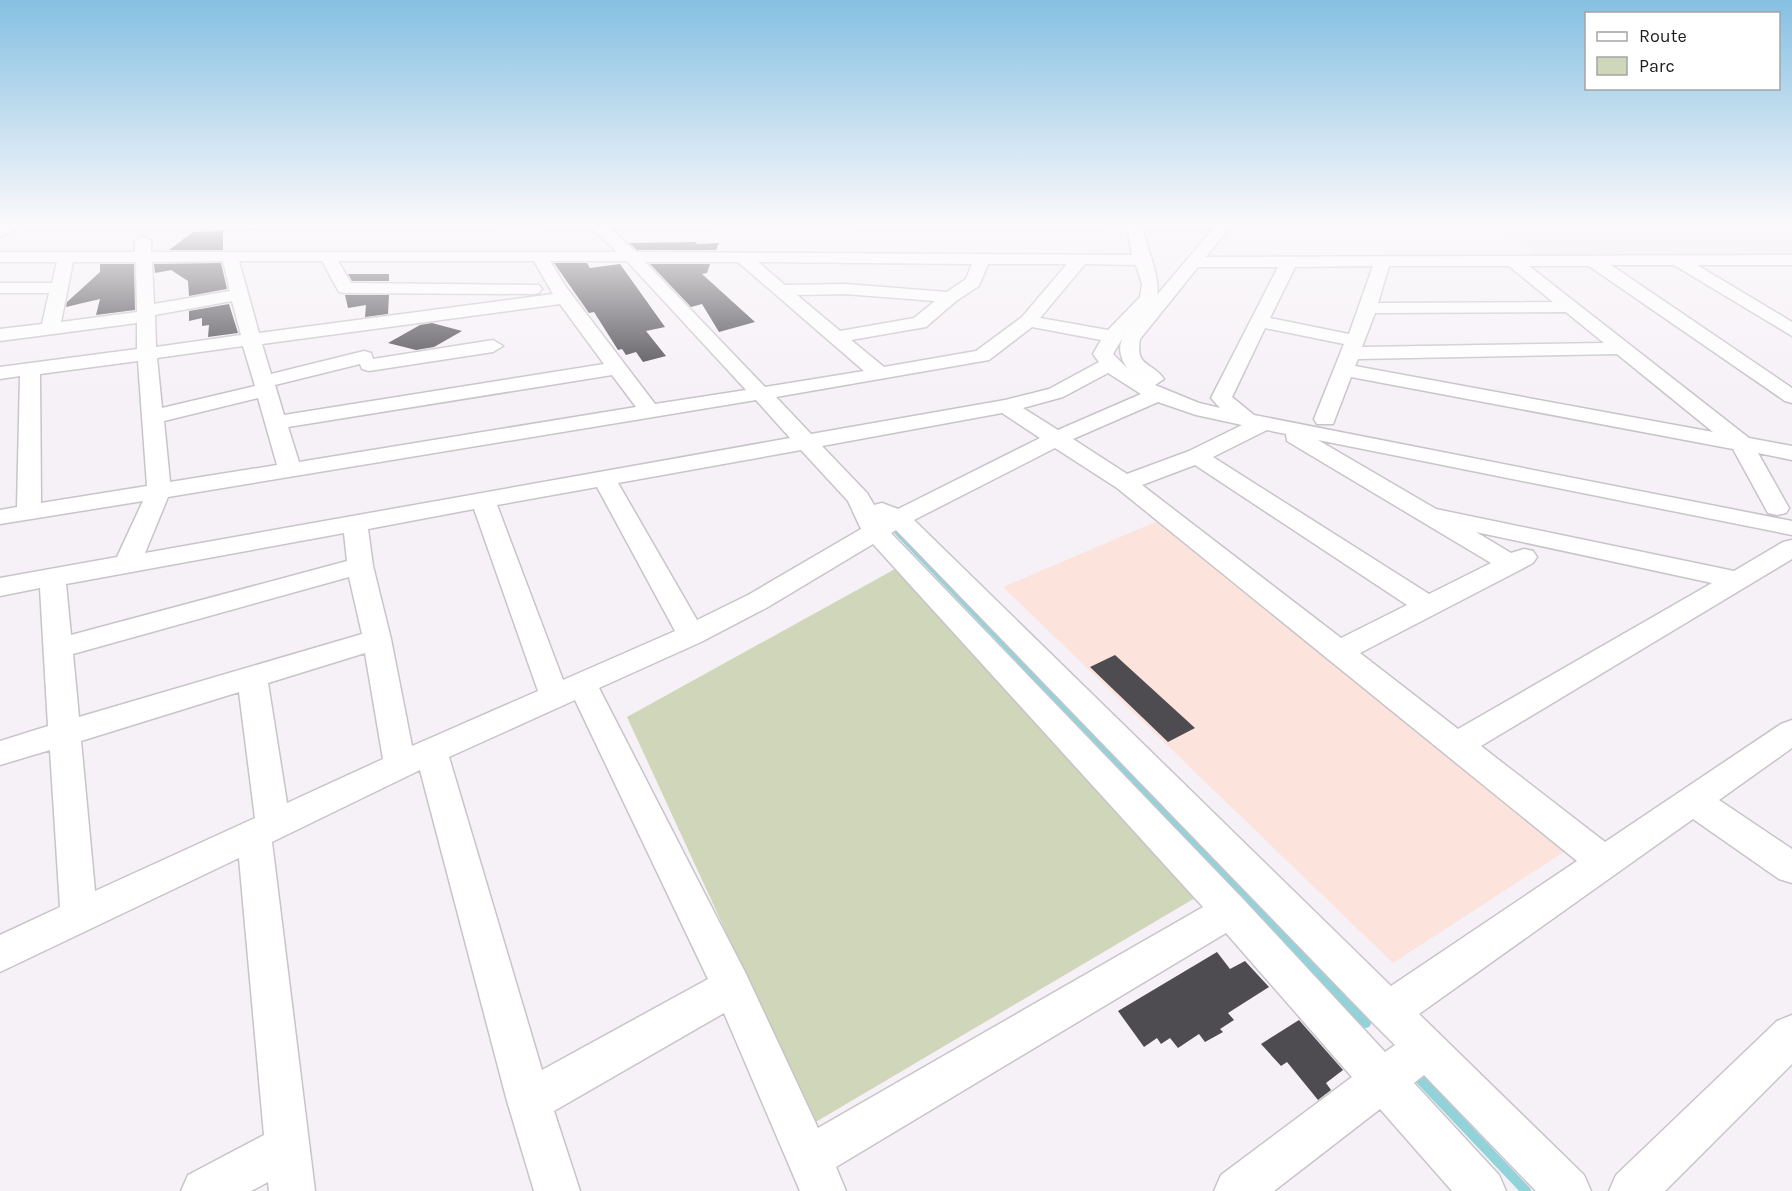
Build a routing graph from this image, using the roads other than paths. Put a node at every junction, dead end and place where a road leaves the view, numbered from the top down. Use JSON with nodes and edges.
{"nodes":[{"id":1,"x":61,"y":280,"type":"edge"},
{"id":2,"x":145,"y":280,"type":"edge"},
{"id":3,"x":233,"y":280,"type":"edge"},
{"id":4,"x":340,"y":280,"type":"edge"},
{"id":5,"x":554,"y":280,"type":"edge"},
{"id":6,"x":653,"y":280,"type":"edge"},
{"id":7,"x":766,"y":280,"type":"edge"},
{"id":8,"x":974,"y":280,"type":"edge"},
{"id":9,"x":1063,"y":280,"type":"edge"},
{"id":10,"x":1150,"y":280,"type":"edge"},
{"id":11,"x":1178,"y":280,"type":"edge"},
{"id":12,"x":1280,"y":280,"type":"edge"},
{"id":13,"x":1377,"y":280,"type":"edge"},
{"id":14,"x":1536,"y":280,"type":"edge"},
{"id":15,"x":1620,"y":280,"type":"edge"},
{"id":16,"x":1709,"y":280,"type":"edge"},
{"id":17,"x":0,"y":288,"type":"edge"},
{"id":18,"x":59,"y":288,"type":"junction"},
{"id":19,"x":778,"y":290,"type":"junction"},
{"id":20,"x":562,"y":293,"type":"junction"},
{"id":21,"x":239,"y":295,"type":"junction"},
{"id":22,"x":950,"y":297,"type":"junction"},
{"id":23,"x":1569,"y":307,"type":"junction"},
{"id":24,"x":1368,"y":308,"type":"junction"},
{"id":25,"x":471,"y":311,"type":"junction"},
{"id":26,"x":147,"y":314,"type":"junction"},
{"id":27,"x":1028,"y":321,"type":"junction"},
{"id":28,"x":1260,"y":321,"type":"junction"},
{"id":29,"x":350,"y":327,"type":"junction"},
{"id":30,"x":50,"y":328,"type":"junction"},
{"id":31,"x":1792,"y":330,"type":"edge"},
{"id":32,"x":0,"y":335,"type":"edge"},
{"id":33,"x":1112,"y":336,"type":"junction"},
{"id":34,"x":835,"y":337,"type":"junction"},
{"id":35,"x":250,"y":340,"type":"junction"},
{"id":36,"x":493,"y":346,"type":"junction"},
{"id":37,"x":1624,"y":348,"type":"junction"},
{"id":38,"x":147,"y":354,"type":"junction"},
{"id":39,"x":1350,"y":355,"type":"junction"},
{"id":40,"x":367,"y":361,"type":"junction"},
{"id":41,"x":1109,"y":364,"type":"junction"},
{"id":42,"x":616,"y":368,"type":"junction"},
{"id":43,"x":30,"y":369,"type":"junction"},
{"id":44,"x":0,"y":373,"type":"edge"},
{"id":45,"x":879,"y":373,"type":"junction"},
{"id":46,"x":516,"y":384,"type":"junction"},
{"id":47,"x":265,"y":386,"type":"junction"},
{"id":48,"x":757,"y":392,"type":"junction"},
{"id":49,"x":1158,"y":394,"type":"junction"},
{"id":50,"x":1792,"y":397,"type":"edge"},
{"id":51,"x":1221,"y":398,"type":"junction"},
{"id":52,"x":389,"y":405,"type":"junction"},
{"id":53,"x":1006,"y":406,"type":"junction"},
{"id":54,"x":649,"y":410,"type":"junction"},
{"id":55,"x":152,"y":417,"type":"junction"},
{"id":56,"x":1325,"y":419,"type":"junction"},
{"id":57,"x":276,"y":423,"type":"junction"},
{"id":58,"x":1262,"y":423,"type":"junction"},
{"id":59,"x":1059,"y":438,"type":"junction"},
{"id":60,"x":806,"y":441,"type":"junction"},
{"id":61,"x":1743,"y":444,"type":"junction"},
{"id":62,"x":1792,"y":453,"type":"edge"},
{"id":63,"x":1197,"y":456,"type":"junction"},
{"id":64,"x":290,"y":469,"type":"junction"},
{"id":65,"x":603,"y":477,"type":"junction"},
{"id":66,"x":1125,"y":483,"type":"junction"},
{"id":67,"x":159,"y":491,"type":"junction"},
{"id":68,"x":482,"y":498,"type":"junction"},
{"id":69,"x":1784,"y":509,"type":"edge"},
{"id":70,"x":29,"y":512,"type":"junction"},
{"id":71,"x":1429,"y":515,"type":"junction"},
{"id":72,"x":0,"y":517,"type":"edge"},
{"id":73,"x":355,"y":522,"type":"junction"},
{"id":74,"x":886,"y":524,"type":"junction"},
{"id":75,"x":1792,"y":528,"type":"edge"},
{"id":76,"x":1553,"y":542,"type":"junction"},
{"id":77,"x":1784,"y":561,"type":"edge"},
{"id":78,"x":128,"y":563,"type":"junction"},
{"id":79,"x":1510,"y":564,"type":"junction"},
{"id":80,"x":360,"y":566,"type":"junction"},
{"id":81,"x":52,"y":577,"type":"junction"},
{"id":82,"x":1738,"y":580,"type":"junction"},
{"id":83,"x":0,"y":587,"type":"edge"},
{"id":84,"x":1427,"y":606,"type":"junction"},
{"id":85,"x":691,"y":634,"type":"junction"},
{"id":86,"x":377,"y":639,"type":"junction"},
{"id":87,"x":58,"y":648,"type":"junction"},
{"id":88,"x":1338,"y":652,"type":"junction"},
{"id":89,"x":252,"y":677,"type":"junction"},
{"id":90,"x":568,"y":691,"type":"junction"},
{"id":91,"x":1792,"y":732,"type":"edge"},
{"id":92,"x":64,"y":733,"type":"junction"},
{"id":93,"x":1456,"y":745,"type":"junction"},
{"id":94,"x":0,"y":753,"type":"edge"},
{"id":95,"x":415,"y":758,"type":"junction"},
{"id":96,"x":1693,"y":801,"type":"junction"},
{"id":97,"x":264,"y":830,"type":"junction"},
{"id":98,"x":1605,"y":862,"type":"junction"},
{"id":99,"x":1792,"y":868,"type":"edge"},
{"id":100,"x":1230,"y":911,"type":"junction"},
{"id":101,"x":79,"y":916,"type":"junction"},
{"id":102,"x":0,"y":954,"type":"edge"},
{"id":103,"x":732,"y":987,"type":"junction"},
{"id":104,"x":1389,"y":1011,"type":"junction"},
{"id":105,"x":1792,"y":1035,"type":"edge"},
{"id":106,"x":1426,"y":1047,"type":"junction"},
{"id":107,"x":1383,"y":1080,"type":"junction"},
{"id":108,"x":529,"y":1101,"type":"junction"},
{"id":109,"x":288,"y":1147,"type":"junction"},
{"id":110,"x":816,"y":1174,"type":"edge"},
{"id":111,"x":204,"y":1191,"type":"edge"},
{"id":112,"x":292,"y":1191,"type":"edge"},
{"id":113,"x":557,"y":1191,"type":"edge"},
{"id":114,"x":1238,"y":1191,"type":"edge"},
{"id":115,"x":1484,"y":1191,"type":"edge"},
{"id":116,"x":1568,"y":1191,"type":"edge"},
{"id":117,"x":1632,"y":1191,"type":"edge"}],
"edges":[{"from":1,"to":18,"type":"street"},
{"from":2,"to":26,"type":"street"},
{"from":3,"to":21,"type":"street"},
{"from":4,"to":20,"type":"street"},
{"from":5,"to":20,"type":"street"},
{"from":6,"to":48,"type":"street"},
{"from":7,"to":19,"type":"street"},
{"from":8,"to":22,"type":"street"},
{"from":9,"to":27,"type":"street"},
{"from":10,"to":33,"type":"street"},
{"from":11,"to":51,"type":"street"},
{"from":12,"to":28,"type":"street"},
{"from":13,"to":24,"type":"street"},
{"from":14,"to":23,"type":"street"},
{"from":15,"to":50,"type":"street"},
{"from":16,"to":31,"type":"street"},
{"from":17,"to":18,"type":"street"},
{"from":18,"to":30,"type":"street"},
{"from":19,"to":22,"type":"street"},
{"from":19,"to":34,"type":"street"},
{"from":20,"to":25,"type":"street"},
{"from":20,"to":42,"type":"street"},
{"from":21,"to":26,"type":"street"},
{"from":21,"to":35,"type":"street"},
{"from":22,"to":34,"type":"street"},
{"from":23,"to":24,"type":"street"},
{"from":23,"to":37,"type":"street"},
{"from":24,"to":39,"type":"street"},
{"from":25,"to":29,"type":"street"},
{"from":25,"to":36,"type":"street"},
{"from":26,"to":30,"type":"street"},
{"from":26,"to":38,"type":"street"},
{"from":27,"to":33,"type":"street"},
{"from":27,"to":45,"type":"street"},
{"from":28,"to":39,"type":"street"},
{"from":28,"to":51,"type":"street"},
{"from":29,"to":35,"type":"street"},
{"from":29,"to":40,"type":"street"},
{"from":30,"to":32,"type":"street"},
{"from":33,"to":41,"type":"street"},
{"from":34,"to":45,"type":"street"},
{"from":35,"to":38,"type":"street"},
{"from":35,"to":47,"type":"street"},
{"from":36,"to":40,"type":"street"},
{"from":36,"to":46,"type":"street"},
{"from":37,"to":39,"type":"street"},
{"from":37,"to":61,"type":"street"},
{"from":38,"to":43,"type":"street"},
{"from":38,"to":55,"type":"street"},
{"from":39,"to":56,"type":"street"},
{"from":39,"to":61,"type":"street"},
{"from":40,"to":47,"type":"street"},
{"from":40,"to":52,"type":"street"},
{"from":41,"to":49,"type":"street"},
{"from":41,"to":53,"type":"street"},
{"from":42,"to":46,"type":"street"},
{"from":42,"to":54,"type":"street"},
{"from":43,"to":44,"type":"street"},
{"from":43,"to":70,"type":"street"},
{"from":45,"to":48,"type":"street"},
{"from":46,"to":52,"type":"street"},
{"from":47,"to":55,"type":"street"},
{"from":47,"to":57,"type":"street"},
{"from":48,"to":54,"type":"street"},
{"from":48,"to":60,"type":"street"},
{"from":49,"to":58,"type":"street"},
{"from":49,"to":59,"type":"street"},
{"from":51,"to":56,"type":"street"},
{"from":51,"to":58,"type":"street"},
{"from":52,"to":57,"type":"street"},
{"from":53,"to":59,"type":"street"},
{"from":53,"to":60,"type":"street"},
{"from":54,"to":64,"type":"street"},
{"from":55,"to":67,"type":"street"},
{"from":56,"to":69,"type":"street"},
{"from":57,"to":64,"type":"street"},
{"from":58,"to":63,"type":"street"},
{"from":58,"to":71,"type":"street"},
{"from":58,"to":75,"type":"street"},
{"from":59,"to":66,"type":"street"},
{"from":59,"to":74,"type":"street"},
{"from":60,"to":65,"type":"street"},
{"from":60,"to":74,"type":"street"},
{"from":61,"to":62,"type":"street"},
{"from":61,"to":69,"type":"street"},
{"from":63,"to":66,"type":"street"},
{"from":63,"to":84,"type":"street"},
{"from":64,"to":67,"type":"street"},
{"from":65,"to":68,"type":"street"},
{"from":65,"to":85,"type":"street"},
{"from":66,"to":88,"type":"street"},
{"from":67,"to":70,"type":"street"},
{"from":67,"to":78,"type":"street"},
{"from":68,"to":73,"type":"street"},
{"from":68,"to":90,"type":"street"},
{"from":70,"to":72,"type":"street"},
{"from":71,"to":76,"type":"street"},
{"from":71,"to":79,"type":"street"},
{"from":73,"to":78,"type":"street"},
{"from":73,"to":80,"type":"street"},
{"from":74,"to":85,"type":"street"},
{"from":74,"to":100,"type":"street"},
{"from":74,"to":104,"type":"street"},
{"from":76,"to":79,"type":"street"},
{"from":76,"to":82,"type":"street"},
{"from":77,"to":82,"type":"street"},
{"from":78,"to":81,"type":"street"},
{"from":79,"to":84,"type":"street"},
{"from":80,"to":86,"type":"street"},
{"from":80,"to":87,"type":"street"},
{"from":81,"to":83,"type":"street"},
{"from":81,"to":87,"type":"street"},
{"from":82,"to":93,"type":"street"},
{"from":84,"to":88,"type":"street"},
{"from":85,"to":90,"type":"street"},
{"from":86,"to":89,"type":"street"},
{"from":86,"to":95,"type":"street"},
{"from":87,"to":92,"type":"street"},
{"from":88,"to":93,"type":"street"},
{"from":89,"to":92,"type":"street"},
{"from":89,"to":97,"type":"street"},
{"from":90,"to":95,"type":"street"},
{"from":90,"to":103,"type":"street"},
{"from":91,"to":96,"type":"street"},
{"from":92,"to":94,"type":"street"},
{"from":92,"to":101,"type":"street"},
{"from":93,"to":98,"type":"street"},
{"from":95,"to":97,"type":"street"},
{"from":95,"to":108,"type":"street"},
{"from":96,"to":98,"type":"street"},
{"from":96,"to":99,"type":"street"},
{"from":97,"to":101,"type":"street"},
{"from":97,"to":109,"type":"street"},
{"from":98,"to":104,"type":"street"},
{"from":100,"to":107,"type":"street"},
{"from":100,"to":110,"type":"street"},
{"from":101,"to":102,"type":"street"},
{"from":103,"to":108,"type":"street"},
{"from":103,"to":110,"type":"street"},
{"from":104,"to":106,"type":"street"},
{"from":105,"to":117,"type":"street"},
{"from":106,"to":107,"type":"street"},
{"from":106,"to":116,"type":"street"},
{"from":107,"to":114,"type":"street"},
{"from":107,"to":115,"type":"street"},
{"from":108,"to":113,"type":"street"},
{"from":109,"to":111,"type":"street"},
{"from":109,"to":112,"type":"street"}]}
